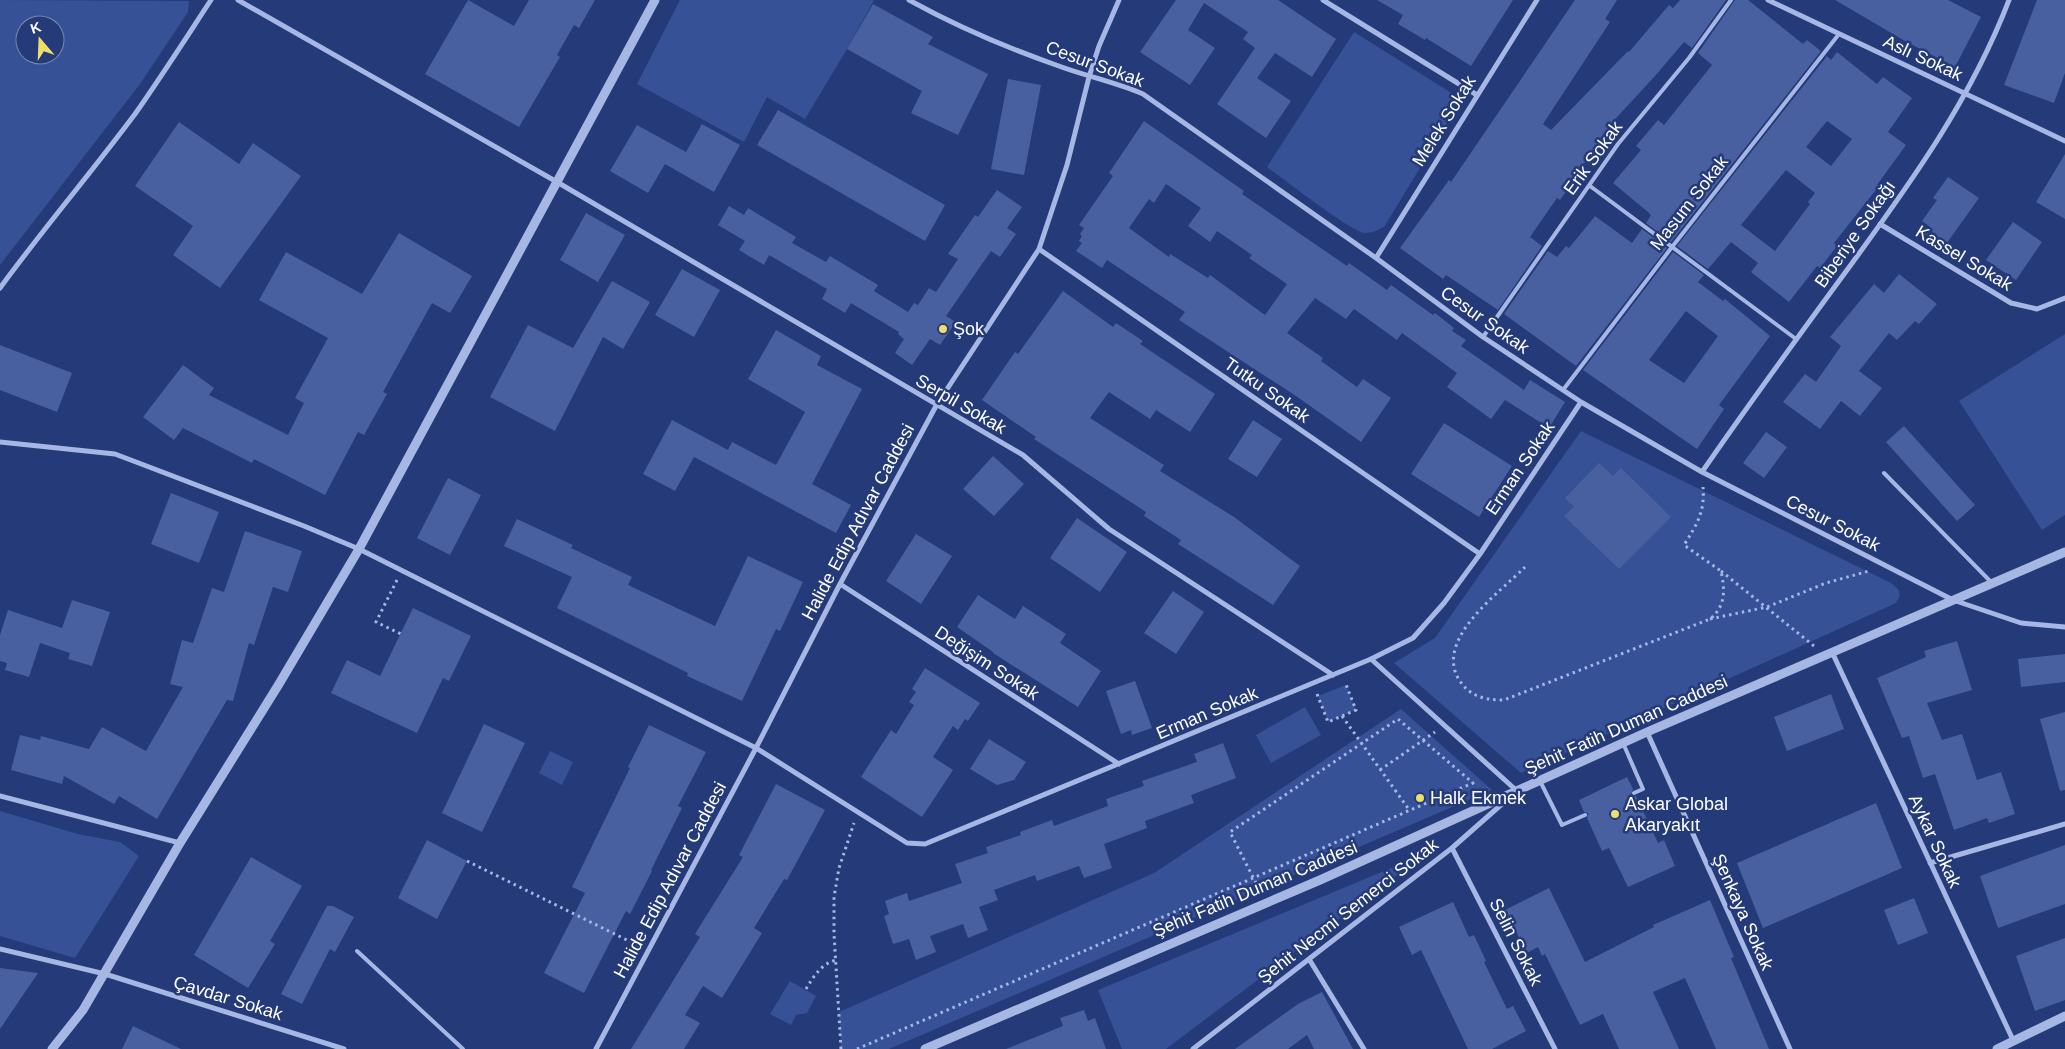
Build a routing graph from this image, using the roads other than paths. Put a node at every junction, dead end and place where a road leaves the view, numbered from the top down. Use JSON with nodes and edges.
{"nodes":[{"id":1,"x":211,"y":0,"type":"edge"},
{"id":2,"x":238,"y":0,"type":"edge"},
{"id":3,"x":655,"y":0,"type":"edge"},
{"id":4,"x":909,"y":0,"type":"edge"},
{"id":5,"x":1119,"y":0,"type":"edge"},
{"id":6,"x":1323,"y":0,"type":"edge"},
{"id":7,"x":1537,"y":0,"type":"edge"},
{"id":8,"x":1731,"y":0,"type":"edge"},
{"id":9,"x":1768,"y":0,"type":"edge"},
{"id":10,"x":2009,"y":0,"type":"edge"},
{"id":11,"x":1839,"y":34,"type":"junction"},
{"id":12,"x":1089,"y":77,"type":"junction"},
{"id":13,"x":1966,"y":93,"type":"junction"},
{"id":14,"x":1477,"y":95,"type":"junction"},
{"id":15,"x":2065,"y":140,"type":"edge"},
{"id":16,"x":557,"y":182,"type":"junction"},
{"id":17,"x":1590,"y":186,"type":"junction"},
{"id":18,"x":1880,"y":224,"type":"junction"},
{"id":19,"x":1672,"y":247,"type":"junction"},
{"id":20,"x":1039,"y":249,"type":"junction"},
{"id":21,"x":1376,"y":258,"type":"junction"},
{"id":22,"x":0,"y":288,"type":"edge"},
{"id":23,"x":2065,"y":298,"type":"edge"},
{"id":24,"x":1483,"y":337,"type":"junction"},
{"id":25,"x":1796,"y":340,"type":"junction"},
{"id":26,"x":1563,"y":390,"type":"junction"},
{"id":27,"x":1581,"y":402,"type":"junction"},
{"id":28,"x":936,"y":406,"type":"junction"},
{"id":29,"x":0,"y":442,"type":"edge"},
{"id":30,"x":1702,"y":472,"type":"junction"},
{"id":31,"x":1884,"y":473,"type":"dead end"},
{"id":32,"x":359,"y":550,"type":"junction"},
{"id":33,"x":2065,"y":552,"type":"edge"},
{"id":34,"x":1480,"y":554,"type":"junction"},
{"id":35,"x":1992,"y":583,"type":"junction"},
{"id":36,"x":840,"y":584,"type":"junction"},
{"id":37,"x":1953,"y":600,"type":"junction"},
{"id":38,"x":2065,"y":627,"type":"edge"},
{"id":39,"x":1829,"y":654,"type":"junction"},
{"id":40,"x":1372,"y":660,"type":"junction"},
{"id":41,"x":1333,"y":675,"type":"junction"},
{"id":42,"x":1647,"y":732,"type":"junction"},
{"id":43,"x":1623,"y":743,"type":"junction"},
{"id":44,"x":756,"y":748,"type":"junction"},
{"id":45,"x":1119,"y":764,"type":"junction"},
{"id":46,"x":1540,"y":781,"type":"junction"},
{"id":47,"x":1518,"y":791,"type":"junction"},
{"id":48,"x":1634,"y":792,"type":"dead end"},
{"id":49,"x":0,"y":796,"type":"edge"},
{"id":50,"x":1585,"y":815,"type":"dead end"},
{"id":51,"x":2065,"y":824,"type":"edge"},
{"id":52,"x":180,"y":843,"type":"junction"},
{"id":53,"x":1452,"y":848,"type":"junction"},
{"id":54,"x":1930,"y":864,"type":"junction"},
{"id":55,"x":0,"y":949,"type":"edge"},
{"id":56,"x":357,"y":952,"type":"dead end"},
{"id":57,"x":1309,"y":958,"type":"junction"},
{"id":58,"x":105,"y":974,"type":"junction"},
{"id":59,"x":2065,"y":1016,"type":"edge"},
{"id":60,"x":2013,"y":1040,"type":"junction"},
{"id":61,"x":52,"y":1049,"type":"edge"},
{"id":62,"x":344,"y":1049,"type":"edge"},
{"id":63,"x":463,"y":1049,"type":"edge"},
{"id":64,"x":596,"y":1049,"type":"edge"},
{"id":65,"x":925,"y":1049,"type":"edge"},
{"id":66,"x":1193,"y":1049,"type":"edge"},
{"id":67,"x":1364,"y":1049,"type":"edge"},
{"id":68,"x":1555,"y":1049,"type":"edge"},
{"id":69,"x":1790,"y":1049,"type":"edge"},
{"id":70,"x":1997,"y":1049,"type":"edge"}],
"edges":[{"from":1,"to":22,"type":"street"},
{"from":2,"to":16,"type":"street","name":"Serpil Sokak"},
{"from":3,"to":16,"type":"street"},
{"from":4,"to":12,"type":"street","name":"Cesur Sokak"},
{"from":5,"to":12,"type":"street","name":"Halide Edip Adıvar Caddesi"},
{"from":6,"to":14,"type":"street"},
{"from":7,"to":14,"type":"street","name":"Melek Sokak"},
{"from":8,"to":17,"type":"lane","name":"Erik Sokak"},
{"from":9,"to":11,"type":"street","name":"Aslı Sokak"},
{"from":10,"to":13,"type":"street","name":"Biberiye Sokağı"},
{"from":11,"to":13,"type":"street","name":"Aslı Sokak"},
{"from":11,"to":19,"type":"lane","name":"Masum Sokak"},
{"from":12,"to":20,"type":"street","name":"Halide Edip Adıvar Caddesi"},
{"from":12,"to":21,"type":"street","name":"Cesur Sokak"},
{"from":13,"to":15,"type":"street","name":"Aslı Sokak"},
{"from":13,"to":18,"type":"street","name":"Biberiye Sokağı"},
{"from":14,"to":21,"type":"street","name":"Melek Sokak"},
{"from":16,"to":28,"type":"street","name":"Serpil Sokak"},
{"from":16,"to":32,"type":"street"},
{"from":17,"to":19,"type":"lane"},
{"from":17,"to":24,"type":"lane","name":"Erik Sokak"},
{"from":18,"to":23,"type":"street","name":"Kassel Sokak"},
{"from":18,"to":25,"type":"street","name":"Biberiye Sokağı"},
{"from":19,"to":25,"type":"lane"},
{"from":19,"to":26,"type":"lane","name":"Masum Sokak"},
{"from":20,"to":28,"type":"street","name":"Halide Edip Adıvar Caddesi"},
{"from":20,"to":34,"type":"street","name":"Tutku Sokak"},
{"from":21,"to":24,"type":"street","name":"Cesur Sokak"},
{"from":24,"to":26,"type":"street","name":"Cesur Sokak"},
{"from":25,"to":30,"type":"street","name":"Biberiye Sokağı"},
{"from":26,"to":27,"type":"street","name":"Cesur Sokak"},
{"from":27,"to":30,"type":"street","name":"Cesur Sokak"},
{"from":27,"to":34,"type":"street","name":"Erman Sokak"},
{"from":28,"to":36,"type":"street","name":"Halide Edip Adıvar Caddesi"},
{"from":28,"to":41,"type":"street","name":"Serpil Sokak"},
{"from":29,"to":32,"type":"street","name":"Erman Sokak"},
{"from":30,"to":37,"type":"street","name":"Cesur Sokak"},
{"from":31,"to":35,"type":"lane"},
{"from":32,"to":44,"type":"street","name":"Erman Sokak"},
{"from":32,"to":52,"type":"street"},
{"from":33,"to":35,"type":"street","name":"Şehit Fatih Duman Caddesi"},
{"from":34,"to":40,"type":"street","name":"Erman Sokak"},
{"from":35,"to":37,"type":"street","name":"Şehit Fatih Duman Caddesi"},
{"from":36,"to":44,"type":"street","name":"Halide Edip Adıvar Caddesi"},
{"from":36,"to":45,"type":"street","name":"Değişim Sokak"},
{"from":37,"to":38,"type":"street","name":"Cesur Sokak"},
{"from":37,"to":39,"type":"street","name":"Şehit Fatih Duman Caddesi"},
{"from":39,"to":42,"type":"street","name":"Şehit Fatih Duman Caddesi"},
{"from":39,"to":54,"type":"street","name":"Aykar Sokak"},
{"from":40,"to":41,"type":"street","name":"Erman Sokak"},
{"from":40,"to":47,"type":"street"},
{"from":41,"to":45,"type":"street","name":"Erman Sokak"},
{"from":42,"to":43,"type":"street","name":"Şehit Fatih Duman Caddesi"},
{"from":42,"to":69,"type":"street","name":"Şenkaya Sokak"},
{"from":43,"to":46,"type":"street","name":"Şehit Fatih Duman Caddesi"},
{"from":43,"to":48,"type":"lane"},
{"from":44,"to":45,"type":"street","name":"Erman Sokak"},
{"from":44,"to":64,"type":"street","name":"Halide Edip Adıvar Caddesi"},
{"from":46,"to":47,"type":"street","name":"Şehit Fatih Duman Caddesi"},
{"from":46,"to":50,"type":"lane"},
{"from":47,"to":53,"type":"street","name":"Şehit Necmi Semerci Sokak"},
{"from":47,"to":65,"type":"street","name":"Şehit Fatih Duman Caddesi"},
{"from":49,"to":52,"type":"street"},
{"from":51,"to":54,"type":"street"},
{"from":52,"to":58,"type":"street"},
{"from":53,"to":57,"type":"street","name":"Şehit Necmi Semerci Sokak"},
{"from":53,"to":68,"type":"street","name":"Selin Sokak"},
{"from":54,"to":60,"type":"street","name":"Aykar Sokak"},
{"from":55,"to":58,"type":"street","name":"Çavdar Sokak"},
{"from":56,"to":63,"type":"lane"},
{"from":57,"to":66,"type":"street","name":"Şehit Necmi Semerci Sokak"},
{"from":57,"to":67,"type":"street"},
{"from":58,"to":61,"type":"street"},
{"from":58,"to":62,"type":"street","name":"Çavdar Sokak"},
{"from":59,"to":60,"type":"street"},
{"from":60,"to":70,"type":"street"}]}
